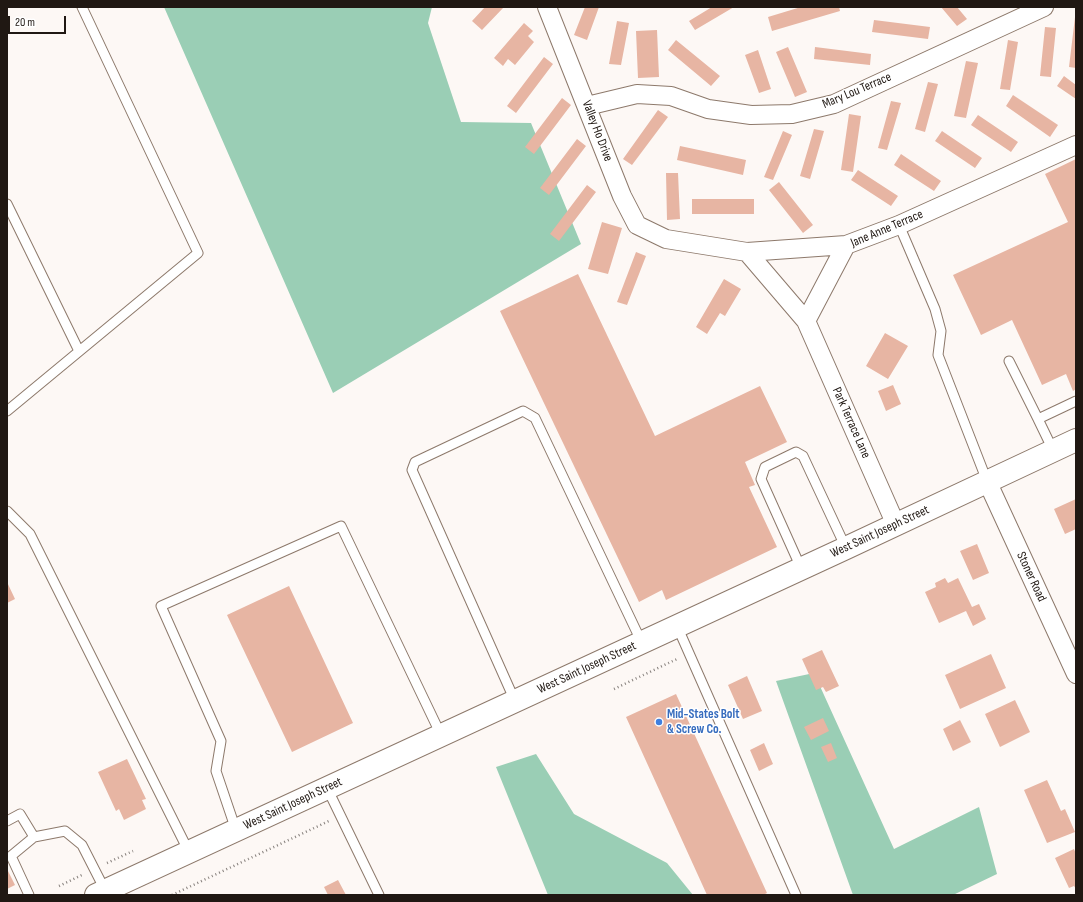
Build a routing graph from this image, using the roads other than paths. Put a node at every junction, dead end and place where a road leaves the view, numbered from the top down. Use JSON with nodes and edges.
{"nodes":[{"id":1,"x":82,"y":7,"type":"edge"},
{"id":2,"x":547,"y":7,"type":"edge"},
{"id":3,"x":1044,"y":7,"type":"edge"},
{"id":4,"x":587,"y":106,"type":"junction"},
{"id":5,"x":1076,"y":144,"type":"edge"},
{"id":6,"x":7,"y":204,"type":"edge"},
{"id":7,"x":899,"y":225,"type":"junction"},
{"id":8,"x":846,"y":245,"type":"junction"},
{"id":9,"x":747,"y":252,"type":"junction"},
{"id":10,"x":806,"y":321,"type":"junction"},
{"id":11,"x":79,"y":351,"type":"junction"},
{"id":12,"x":1010,"y":361,"type":"dead end"},
{"id":13,"x":1076,"y":401,"type":"edge"},
{"id":14,"x":7,"y":411,"type":"edge"},
{"id":15,"x":1038,"y":419,"type":"junction"},
{"id":16,"x":1076,"y":440,"type":"edge"},
{"id":17,"x":1053,"y":450,"type":"junction"},
{"id":18,"x":987,"y":481,"type":"junction"},
{"id":19,"x":7,"y":511,"type":"edge"},
{"id":20,"x":896,"y":525,"type":"junction"},
{"id":21,"x":846,"y":548,"type":"junction"},
{"id":22,"x":801,"y":568,"type":"junction"},
{"id":23,"x":677,"y":626,"type":"junction"},
{"id":24,"x":642,"y":642,"type":"junction"},
{"id":25,"x":1076,"y":674,"type":"edge"},
{"id":26,"x":515,"y":701,"type":"junction"},
{"id":27,"x":441,"y":735,"type":"junction"},
{"id":28,"x":327,"y":788,"type":"junction"},
{"id":29,"x":7,"y":821,"type":"edge"},
{"id":30,"x":236,"y":830,"type":"junction"},
{"id":31,"x":34,"y":837,"type":"junction"},
{"id":32,"x":189,"y":852,"type":"junction"},
{"id":33,"x":103,"y":894,"type":"edge"},
{"id":34,"x":28,"y":895,"type":"edge"},
{"id":35,"x":379,"y":895,"type":"edge"},
{"id":36,"x":796,"y":895,"type":"edge"}],
"edges":[{"from":1,"to":11,"type":"lane"},
{"from":2,"to":4,"type":"street","name":"Valley Ho Drive"},
{"from":3,"to":4,"type":"street","name":"Mary Lou Terrace"},
{"from":4,"to":9,"type":"street","name":"Valley Ho Drive"},
{"from":5,"to":7,"type":"street","name":"Jane Anne Terrace"},
{"from":6,"to":11,"type":"lane"},
{"from":7,"to":8,"type":"street","name":"Jane Anne Terrace"},
{"from":7,"to":18,"type":"lane"},
{"from":8,"to":9,"type":"street"},
{"from":8,"to":10,"type":"street","name":"Jane Anne Terrace"},
{"from":9,"to":10,"type":"street"},
{"from":10,"to":20,"type":"street","name":"Park Terrace Lane"},
{"from":11,"to":14,"type":"lane"},
{"from":12,"to":15,"type":"lane"},
{"from":13,"to":15,"type":"lane"},
{"from":15,"to":17,"type":"lane"},
{"from":16,"to":17,"type":"street","name":"West Saint Joseph Street"},
{"from":17,"to":18,"type":"street","name":"West Saint Joseph Street"},
{"from":18,"to":20,"type":"street","name":"West Saint Joseph Street"},
{"from":18,"to":25,"type":"street","name":"Stoner Road"},
{"from":19,"to":32,"type":"lane"},
{"from":20,"to":21,"type":"street","name":"West Saint Joseph Street"},
{"from":21,"to":22,"type":"street","name":"West Saint Joseph Street"},
{"from":21,"to":22,"type":"lane"},
{"from":22,"to":23,"type":"street","name":"West Saint Joseph Street"},
{"from":23,"to":24,"type":"street","name":"West Saint Joseph Street"},
{"from":23,"to":36,"type":"lane"},
{"from":24,"to":26,"type":"street","name":"West Saint Joseph Street"},
{"from":24,"to":26,"type":"lane"},
{"from":26,"to":27,"type":"street","name":"West Saint Joseph Street"},
{"from":27,"to":28,"type":"street","name":"West Saint Joseph Street"},
{"from":27,"to":30,"type":"lane"},
{"from":28,"to":30,"type":"street","name":"West Saint Joseph Street"},
{"from":28,"to":35,"type":"lane"},
{"from":29,"to":31,"type":"lane"},
{"from":30,"to":32,"type":"street","name":"West Saint Joseph Street"},
{"from":31,"to":33,"type":"lane"},
{"from":31,"to":34,"type":"lane"},
{"from":32,"to":33,"type":"street","name":"West Saint Joseph Street"}]}
